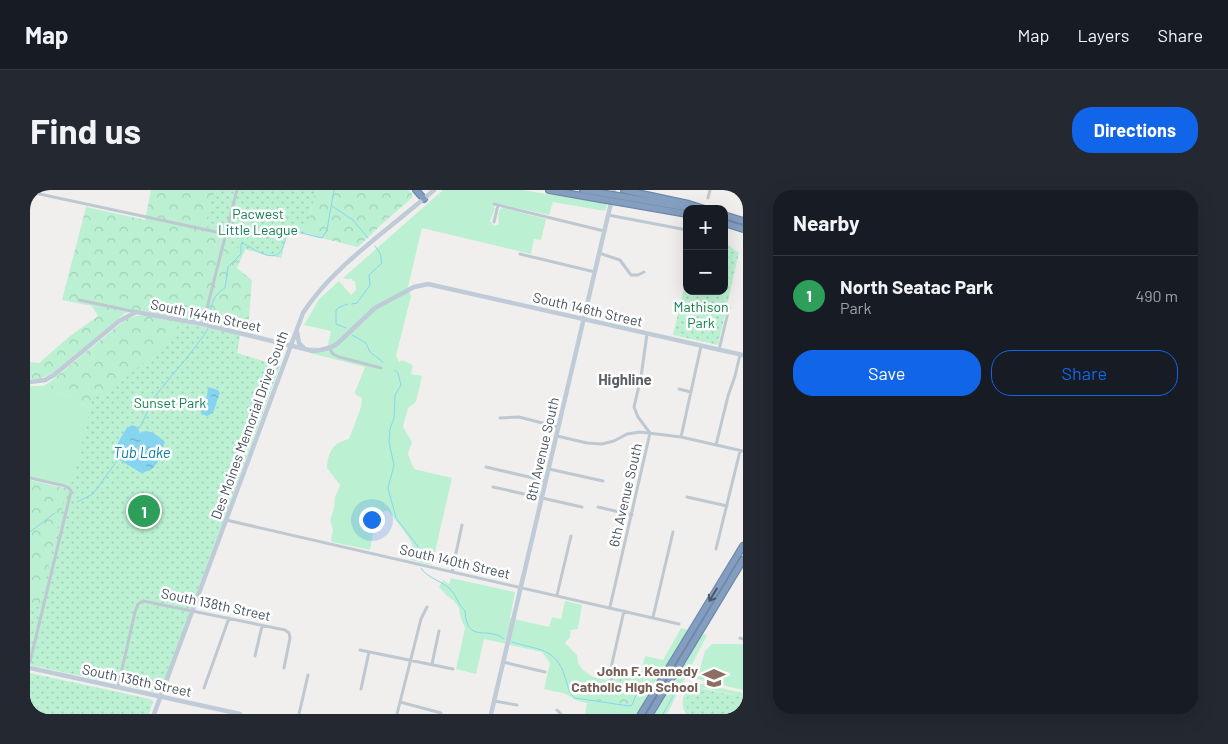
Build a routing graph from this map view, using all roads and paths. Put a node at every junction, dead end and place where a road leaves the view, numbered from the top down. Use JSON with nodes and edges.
{"nodes":[{"id":1,"x":237,"y":190,"type":"edge"},
{"id":2,"x":416,"y":190,"type":"edge"},
{"id":3,"x":434,"y":190,"type":"edge"},
{"id":4,"x":549,"y":190,"type":"edge"},
{"id":5,"x":583,"y":190,"type":"edge"},
{"id":6,"x":614,"y":190,"type":"edge"},
{"id":7,"x":710,"y":190,"type":"edge"},
{"id":8,"x":30,"y":192,"type":"edge"},
{"id":9,"x":625,"y":195,"type":"edge"},
{"id":10,"x":601,"y":196,"type":"junction"},
{"id":11,"x":708,"y":198,"type":"dead end"},
{"id":12,"x":424,"y":199,"type":"junction"},
{"id":13,"x":494,"y":204,"type":"dead end"},
{"id":14,"x":498,"y":205,"type":"junction"},
{"id":15,"x":683,"y":205,"type":"edge"},
{"id":16,"x":683,"y":207,"type":"edge"},
{"id":17,"x":683,"y":213,"type":"edge"},
{"id":18,"x":608,"y":215,"type":"junction"},
{"id":19,"x":728,"y":216,"type":"edge"},
{"id":20,"x":743,"y":221,"type":"edge"},
{"id":21,"x":494,"y":222,"type":"dead end"},
{"id":22,"x":728,"y":223,"type":"edge"},
{"id":23,"x":683,"y":229,"type":"edge"},
{"id":24,"x":743,"y":229,"type":"edge"},
{"id":25,"x":604,"y":231,"type":"junction"},
{"id":26,"x":225,"y":236,"type":"junction"},
{"id":27,"x":599,"y":253,"type":"junction"},
{"id":28,"x":520,"y":254,"type":"dead end"},
{"id":29,"x":594,"y":272,"type":"junction"},
{"id":30,"x":644,"y":272,"type":"dead end"},
{"id":31,"x":79,"y":300,"type":"dead end"},
{"id":32,"x":729,"y":308,"type":"dead end"},
{"id":33,"x":136,"y":312,"type":"junction"},
{"id":34,"x":583,"y":320,"type":"junction"},
{"id":35,"x":203,"y":324,"type":"junction"},
{"id":36,"x":296,"y":330,"type":"junction"},
{"id":37,"x":647,"y":334,"type":"junction"},
{"id":38,"x":290,"y":345,"type":"junction"},
{"id":39,"x":700,"y":346,"type":"junction"},
{"id":40,"x":329,"y":348,"type":"junction"},
{"id":41,"x":306,"y":349,"type":"junction"},
{"id":42,"x":719,"y":350,"type":"junction"},
{"id":43,"x":741,"y":355,"type":"edge"},
{"id":44,"x":381,"y":368,"type":"dead end"},
{"id":45,"x":30,"y":382,"type":"edge"},
{"id":46,"x":679,"y":389,"type":"dead end"},
{"id":47,"x":691,"y":392,"type":"junction"},
{"id":48,"x":500,"y":418,"type":"dead end"},
{"id":49,"x":559,"y":427,"type":"junction"},
{"id":50,"x":650,"y":433,"type":"junction"},
{"id":51,"x":557,"y":436,"type":"junction"},
{"id":52,"x":681,"y":437,"type":"junction"},
{"id":53,"x":716,"y":445,"type":"junction"},
{"id":54,"x":742,"y":451,"type":"edge"},
{"id":55,"x":486,"y":467,"type":"dead end"},
{"id":56,"x":549,"y":469,"type":"junction"},
{"id":57,"x":30,"y":478,"type":"edge"},
{"id":58,"x":546,"y":481,"type":"junction"},
{"id":59,"x":604,"y":481,"type":"dead end"},
{"id":60,"x":492,"y":487,"type":"dead end"},
{"id":61,"x":687,"y":496,"type":"dead end"},
{"id":62,"x":542,"y":498,"type":"junction"},
{"id":63,"x":727,"y":506,"type":"junction"},
{"id":64,"x":582,"y":507,"type":"dead end"},
{"id":65,"x":598,"y":507,"type":"dead end"},
{"id":66,"x":632,"y":515,"type":"junction"},
{"id":67,"x":226,"y":520,"type":"junction"},
{"id":68,"x":462,"y":525,"type":"dead end"},
{"id":69,"x":673,"y":532,"type":"dead end"},
{"id":70,"x":571,"y":536,"type":"dead end"},
{"id":71,"x":743,"y":545,"type":"edge"},
{"id":72,"x":716,"y":549,"type":"dead end"},
{"id":73,"x":743,"y":561,"type":"edge"},
{"id":74,"x":452,"y":572,"type":"junction"},
{"id":75,"x":521,"y":587,"type":"junction"},
{"id":76,"x":557,"y":596,"type":"junction"},
{"id":77,"x":427,"y":607,"type":"dead end"},
{"id":78,"x":610,"y":607,"type":"junction"},
{"id":79,"x":192,"y":610,"type":"junction"},
{"id":80,"x":624,"y":611,"type":"junction"},
{"id":81,"x":653,"y":617,"type":"junction"},
{"id":82,"x":229,"y":618,"type":"junction"},
{"id":83,"x":679,"y":624,"type":"dead end"},
{"id":84,"x":262,"y":626,"type":"junction"},
{"id":85,"x":439,"y":632,"type":"dead end"},
{"id":86,"x":360,"y":650,"type":"dead end"},
{"id":87,"x":369,"y":652,"type":"junction"},
{"id":88,"x":254,"y":656,"type":"dead end"},
{"id":89,"x":410,"y":660,"type":"junction"},
{"id":90,"x":30,"y":662,"type":"edge"},
{"id":91,"x":503,"y":662,"type":"junction"},
{"id":92,"x":432,"y":664,"type":"junction"},
{"id":93,"x":30,"y":668,"type":"edge"},
{"id":94,"x":284,"y":668,"type":"dead end"},
{"id":95,"x":453,"y":669,"type":"dead end"},
{"id":96,"x":545,"y":672,"type":"dead end"},
{"id":97,"x":308,"y":675,"type":"dead end"},
{"id":98,"x":612,"y":683,"type":"dead end"},
{"id":99,"x":118,"y":687,"type":"junction"},
{"id":100,"x":204,"y":688,"type":"dead end"},
{"id":101,"x":361,"y":689,"type":"dead end"},
{"id":102,"x":160,"y":696,"type":"junction"},
{"id":103,"x":494,"y":701,"type":"junction"},
{"id":104,"x":400,"y":702,"type":"junction"},
{"id":105,"x":517,"y":705,"type":"dead end"},
{"id":106,"x":557,"y":710,"type":"dead end"},
{"id":107,"x":441,"y":713,"type":"dead end"},
{"id":108,"x":154,"y":714,"type":"edge"},
{"id":109,"x":240,"y":714,"type":"edge"},
{"id":110,"x":299,"y":714,"type":"edge"},
{"id":111,"x":397,"y":714,"type":"edge"},
{"id":112,"x":491,"y":714,"type":"edge"},
{"id":113,"x":561,"y":714,"type":"edge"},
{"id":114,"x":641,"y":714,"type":"edge"},
{"id":115,"x":650,"y":714,"type":"edge"}],
"edges":[{"from":1,"to":26,"type":"street"},
{"from":2,"to":12,"type":"highway"},
{"from":3,"to":12,"type":"street","name":"Des Moines Memorial Drive South"},
{"from":4,"to":10,"type":"highway"},
{"from":5,"to":10,"type":"highway"},
{"from":6,"to":18,"type":"street","name":"8th Avenue South"},
{"from":7,"to":11,"type":"street"},
{"from":8,"to":26,"type":"street"},
{"from":9,"to":10,"type":"highway","bridge":true},
{"from":9,"to":15,"type":"highway"},
{"from":9,"to":16,"type":"highway"},
{"from":9,"to":17,"type":"highway"},
{"from":12,"to":36,"type":"street","name":"Des Moines Memorial Drive South"},
{"from":13,"to":14,"type":"street"},
{"from":14,"to":21,"type":"street"},
{"from":14,"to":25,"type":"street"},
{"from":18,"to":23,"type":"street"},
{"from":18,"to":25,"type":"street","name":"8th Avenue South"},
{"from":19,"to":20,"type":"highway"},
{"from":22,"to":24,"type":"highway"},
{"from":25,"to":27,"type":"street","name":"8th Avenue South"},
{"from":26,"to":35,"type":"street"},
{"from":27,"to":29,"type":"street","name":"8th Avenue South"},
{"from":27,"to":30,"type":"street"},
{"from":28,"to":29,"type":"street"},
{"from":29,"to":34,"type":"street","name":"8th Avenue South"},
{"from":31,"to":33,"type":"street","name":"South 144th Street"},
{"from":32,"to":42,"type":"street"},
{"from":33,"to":35,"type":"street","name":"South 144th Street"},
{"from":33,"to":45,"type":"street"},
{"from":34,"to":37,"type":"street","name":"South 146th Street"},
{"from":34,"to":40,"type":"street","name":"South 146th Street"},
{"from":34,"to":49,"type":"street","name":"8th Avenue South"},
{"from":35,"to":38,"type":"street","name":"South 144th Street"},
{"from":36,"to":38,"type":"street","name":"Des Moines Memorial Drive South"},
{"from":36,"to":41,"type":"street"},
{"from":37,"to":39,"type":"street","name":"South 146th Street"},
{"from":37,"to":50,"type":"street","name":"6th Avenue South"},
{"from":38,"to":41,"type":"street","name":"South 144th Street"},
{"from":38,"to":67,"type":"street","name":"Des Moines Memorial Drive South"},
{"from":39,"to":42,"type":"street","name":"South 146th Street"},
{"from":39,"to":47,"type":"street"},
{"from":40,"to":41,"type":"street","name":"South 144th Street"},
{"from":40,"to":44,"type":"street"},
{"from":42,"to":43,"type":"street","name":"South 146th Street"},
{"from":43,"to":53,"type":"street"},
{"from":46,"to":47,"type":"street"},
{"from":47,"to":52,"type":"street"},
{"from":48,"to":49,"type":"street"},
{"from":49,"to":51,"type":"street","name":"8th Avenue South"},
{"from":50,"to":51,"type":"street"},
{"from":50,"to":52,"type":"street"},
{"from":50,"to":66,"type":"street","name":"6th Avenue South"},
{"from":51,"to":56,"type":"street","name":"8th Avenue South"},
{"from":52,"to":53,"type":"street"},
{"from":53,"to":54,"type":"street"},
{"from":54,"to":63,"type":"street"},
{"from":55,"to":58,"type":"street"},
{"from":56,"to":58,"type":"street","name":"8th Avenue South"},
{"from":56,"to":59,"type":"street"},
{"from":57,"to":90,"type":"street"},
{"from":58,"to":62,"type":"street","name":"8th Avenue South"},
{"from":60,"to":62,"type":"street"},
{"from":61,"to":63,"type":"street"},
{"from":62,"to":64,"type":"street"},
{"from":62,"to":75,"type":"street","name":"8th Avenue South"},
{"from":63,"to":72,"type":"street"},
{"from":65,"to":66,"type":"street"},
{"from":66,"to":78,"type":"street","name":"6th Avenue South"},
{"from":67,"to":74,"type":"street","name":"South 140th Street"},
{"from":67,"to":79,"type":"street","name":"Des Moines Memorial Drive South"},
{"from":68,"to":74,"type":"street"},
{"from":69,"to":81,"type":"street"},
{"from":70,"to":76,"type":"street"},
{"from":71,"to":114,"type":"highway","one_way":true},
{"from":73,"to":115,"type":"highway"},
{"from":74,"to":75,"type":"street","name":"South 140th Street"},
{"from":75,"to":76,"type":"street","name":"South 140th Street"},
{"from":75,"to":91,"type":"street","name":"8th Avenue South"},
{"from":76,"to":78,"type":"street","name":"South 140th Street"},
{"from":77,"to":89,"type":"street"},
{"from":78,"to":80,"type":"street","name":"South 140th Street"},
{"from":79,"to":82,"type":"street","name":"South 138th Street"},
{"from":79,"to":99,"type":"street","name":"South 138th Street"},
{"from":79,"to":102,"type":"street","name":"Des Moines Memorial Drive South"},
{"from":80,"to":81,"type":"street","name":"South 140th Street"},
{"from":80,"to":98,"type":"street"},
{"from":81,"to":83,"type":"street","name":"South 140th Street"},
{"from":82,"to":84,"type":"street","name":"South 138th Street"},
{"from":82,"to":100,"type":"street"},
{"from":84,"to":88,"type":"street"},
{"from":84,"to":94,"type":"street","name":"South 138th Street"},
{"from":85,"to":92,"type":"street"},
{"from":86,"to":87,"type":"street"},
{"from":87,"to":89,"type":"street"},
{"from":87,"to":101,"type":"street"},
{"from":89,"to":92,"type":"street"},
{"from":89,"to":104,"type":"street"},
{"from":91,"to":96,"type":"street"},
{"from":91,"to":103,"type":"street","name":"8th Avenue South"},
{"from":92,"to":95,"type":"street"},
{"from":93,"to":99,"type":"street","name":"South 136th Street"},
{"from":97,"to":110,"type":"street"},
{"from":99,"to":102,"type":"street","name":"South 136th Street"},
{"from":102,"to":108,"type":"street","name":"Des Moines Memorial Drive South"},
{"from":102,"to":109,"type":"street","name":"South 136th Street"},
{"from":103,"to":105,"type":"street"},
{"from":103,"to":112,"type":"street","name":"8th Avenue South"},
{"from":104,"to":107,"type":"street"},
{"from":104,"to":111,"type":"street"},
{"from":106,"to":113,"type":"street"}]}
